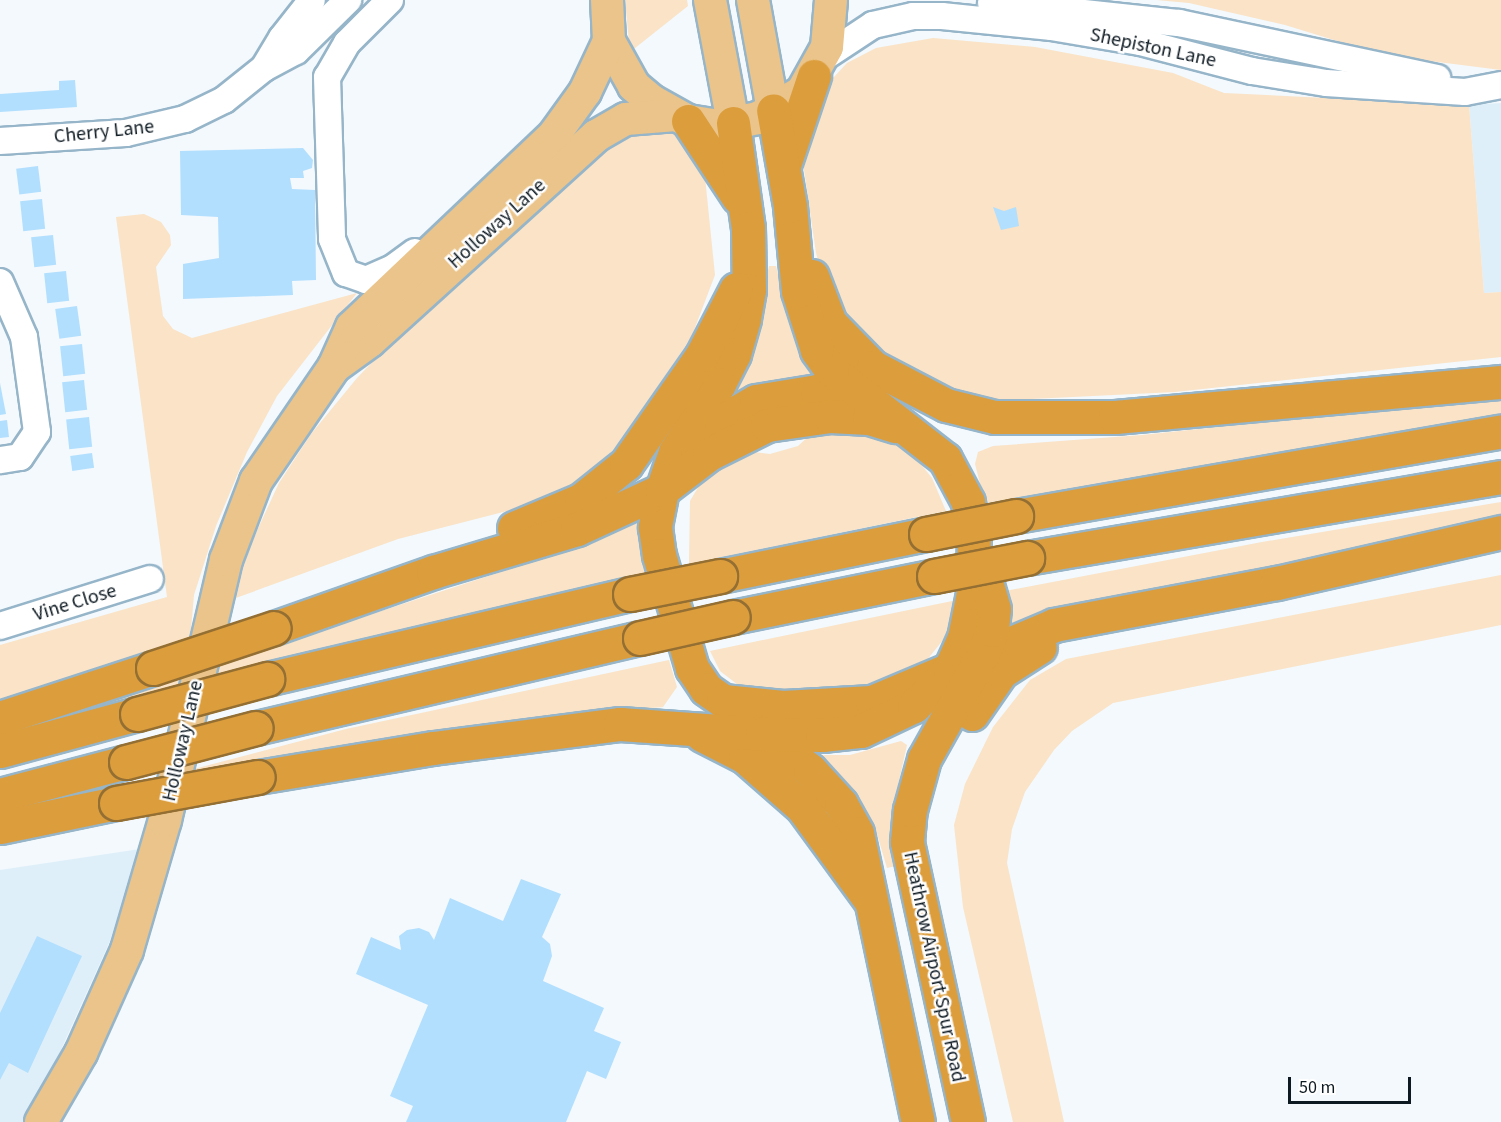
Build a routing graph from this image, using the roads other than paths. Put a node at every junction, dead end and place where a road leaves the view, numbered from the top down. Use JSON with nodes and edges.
{"nodes":[{"id":1,"x":312,"y":0,"type":"edge"},
{"id":2,"x":348,"y":0,"type":"edge"},
{"id":3,"x":390,"y":0,"type":"edge"},
{"id":4,"x":710,"y":0,"type":"edge"},
{"id":5,"x":753,"y":0,"type":"edge"},
{"id":6,"x":831,"y":0,"type":"edge"},
{"id":7,"x":953,"y":0,"type":"edge"},
{"id":8,"x":604,"y":17,"type":"edge"},
{"id":9,"x":818,"y":67,"type":"junction"},
{"id":10,"x":264,"y":68,"type":"junction"},
{"id":11,"x":1497,"y":85,"type":"edge"},
{"id":12,"x":773,"y":110,"type":"junction"},
{"id":13,"x":682,"y":118,"type":"junction"},
{"id":14,"x":733,"y":123,"type":"junction"},
{"id":15,"x":0,"y":141,"type":"edge"},
{"id":16,"x":784,"y":167,"type":"junction"},
{"id":17,"x":479,"y":206,"type":"junction"},
{"id":18,"x":790,"y":206,"type":"junction"},
{"id":19,"x":747,"y":214,"type":"junction"},
{"id":20,"x":748,"y":260,"type":"junction"},
{"id":21,"x":0,"y":282,"type":"edge"},
{"id":22,"x":334,"y":367,"type":"junction"},
{"id":23,"x":1501,"y":382,"type":"edge"},
{"id":24,"x":858,"y":392,"type":"junction"},
{"id":25,"x":1115,"y":417,"type":"junction"},
{"id":26,"x":904,"y":428,"type":"junction"},
{"id":27,"x":1501,"y":431,"type":"edge"},
{"id":28,"x":0,"y":460,"type":"edge"},
{"id":29,"x":1501,"y":477,"type":"edge"},
{"id":30,"x":674,"y":481,"type":"junction"},
{"id":31,"x":1501,"y":532,"type":"edge"},
{"id":32,"x":975,"y":545,"type":"junction"},
{"id":33,"x":433,"y":572,"type":"junction"},
{"id":34,"x":150,"y":579,"type":"dead end"},
{"id":35,"x":1148,"y":610,"type":"junction"},
{"id":36,"x":0,"y":626,"type":"edge"},
{"id":37,"x":984,"y":654,"type":"junction"},
{"id":38,"x":950,"y":669,"type":"junction"},
{"id":39,"x":723,"y":701,"type":"junction"},
{"id":40,"x":0,"y":718,"type":"edge"},
{"id":41,"x":687,"y":727,"type":"junction"},
{"id":42,"x":762,"y":734,"type":"junction"},
{"id":43,"x":0,"y":751,"type":"edge"},
{"id":44,"x":0,"y":795,"type":"edge"},
{"id":45,"x":0,"y":827,"type":"edge"},
{"id":46,"x":871,"y":902,"type":"junction"},
{"id":47,"x":938,"y":991,"type":"junction"},
{"id":48,"x":42,"y":1122,"type":"edge"},
{"id":49,"x":918,"y":1122,"type":"edge"},
{"id":50,"x":968,"y":1122,"type":"edge"}],
"edges":[{"from":1,"to":10,"type":"street","name":"Cherry Lane"},
{"from":2,"to":10,"type":"street","name":"Cherry Lane"},
{"from":3,"to":17,"type":"street"},
{"from":4,"to":14,"type":"main road"},
{"from":5,"to":12,"type":"main road"},
{"from":6,"to":9,"type":"main road"},
{"from":7,"to":11,"type":"street","name":"Shepiston Lane"},
{"from":8,"to":13,"type":"main road"},
{"from":8,"to":17,"type":"main road","name":"Holloway Lane"},
{"from":9,"to":11,"type":"street","name":"Shepiston Lane"},
{"from":9,"to":12,"type":"main road","name":"Holloway Lane"},
{"from":9,"to":16,"type":"highway"},
{"from":10,"to":15,"type":"street","name":"Cherry Lane"},
{"from":12,"to":14,"type":"main road","name":"Holloway Lane"},
{"from":12,"to":16,"type":"highway"},
{"from":13,"to":14,"type":"main road","name":"Holloway Lane"},
{"from":13,"to":19,"type":"highway"},
{"from":13,"to":22,"type":"main road","name":"Holloway Lane"},
{"from":14,"to":19,"type":"highway"},
{"from":16,"to":18,"type":"highway"},
{"from":17,"to":22,"type":"main road","name":"Holloway Lane"},
{"from":18,"to":24,"type":"highway"},
{"from":18,"to":25,"type":"highway"},
{"from":19,"to":20,"type":"highway"},
{"from":20,"to":30,"type":"highway"},
{"from":20,"to":33,"type":"highway"},
{"from":21,"to":28,"type":"street"},
{"from":22,"to":48,"type":"main road","name":"Holloway Lane"},
{"from":23,"to":25,"type":"highway"},
{"from":24,"to":25,"type":"highway"},
{"from":24,"to":26,"type":"highway"},
{"from":24,"to":30,"type":"highway"},
{"from":26,"to":30,"type":"highway"},
{"from":26,"to":32,"type":"highway"},
{"from":27,"to":43,"type":"highway","bridge":true},
{"from":29,"to":44,"type":"highway","bridge":true},
{"from":30,"to":33,"type":"highway"},
{"from":30,"to":39,"type":"highway"},
{"from":31,"to":35,"type":"highway"},
{"from":32,"to":37,"type":"highway","name":"Heathrow Airport Spur Road"},
{"from":32,"to":38,"type":"highway"},
{"from":33,"to":40,"type":"highway","bridge":true},
{"from":34,"to":36,"type":"street","name":"Vine Close"},
{"from":35,"to":37,"type":"highway"},
{"from":35,"to":47,"type":"highway"},
{"from":37,"to":38,"type":"highway"},
{"from":37,"to":47,"type":"highway","name":"Heathrow Airport Spur Road"},
{"from":38,"to":39,"type":"highway"},
{"from":38,"to":42,"type":"highway"},
{"from":39,"to":42,"type":"highway"},
{"from":41,"to":42,"type":"highway"},
{"from":41,"to":45,"type":"highway","bridge":true},
{"from":41,"to":46,"type":"highway"},
{"from":42,"to":46,"type":"highway"},
{"from":46,"to":49,"type":"highway"},
{"from":47,"to":50,"type":"highway","name":"Heathrow Airport Spur Road"}]}
